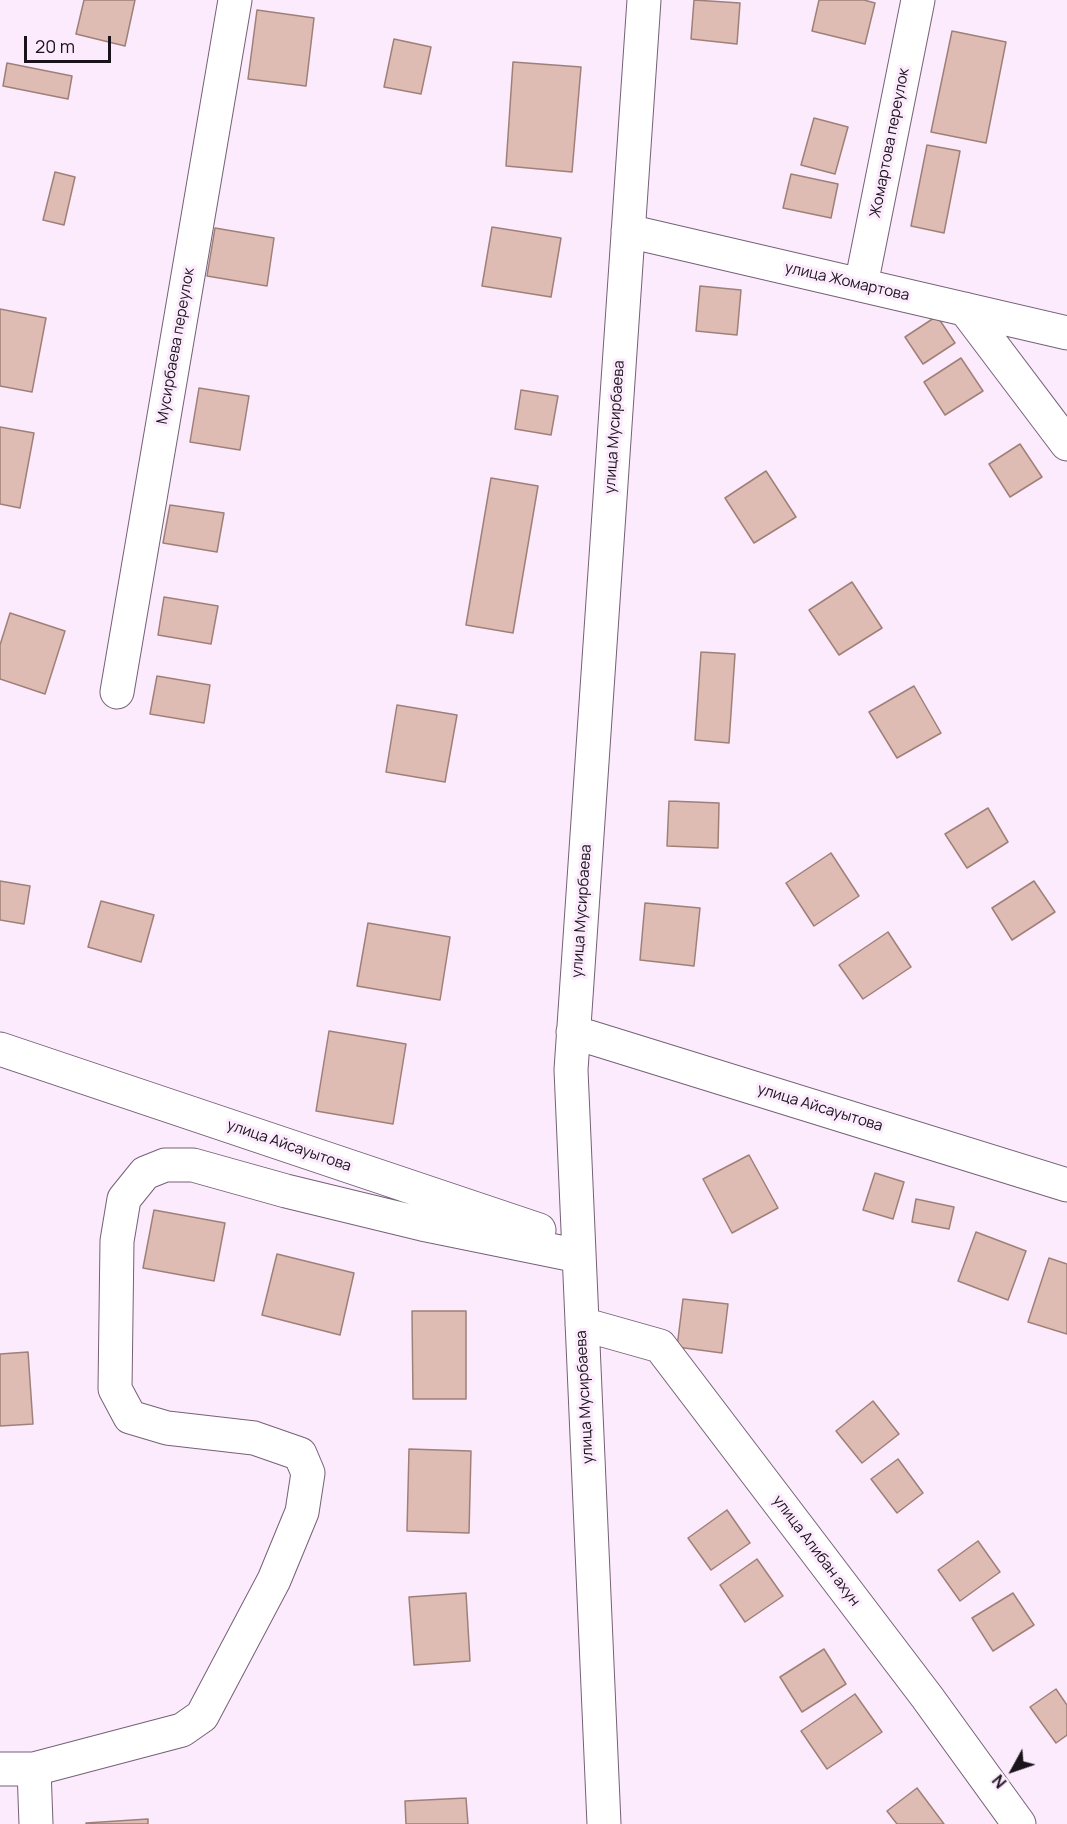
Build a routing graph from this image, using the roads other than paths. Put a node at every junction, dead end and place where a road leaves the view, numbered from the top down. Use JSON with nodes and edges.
{"nodes":[{"id":1,"x":235,"y":0,"type":"edge"},
{"id":2,"x":644,"y":0,"type":"edge"},
{"id":3,"x":918,"y":0,"type":"edge"},
{"id":4,"x":628,"y":231,"type":"junction"},
{"id":5,"x":861,"y":285,"type":"junction"},
{"id":6,"x":965,"y":309,"type":"junction"},
{"id":7,"x":1067,"y":333,"type":"edge"},
{"id":8,"x":1067,"y":444,"type":"edge"},
{"id":9,"x":117,"y":692,"type":"dead end"},
{"id":10,"x":573,"y":1032,"type":"junction"},
{"id":11,"x":0,"y":1049,"type":"edge"},
{"id":12,"x":1067,"y":1185,"type":"edge"},
{"id":13,"x":578,"y":1250,"type":"junction"},
{"id":14,"x":582,"y":1324,"type":"junction"},
{"id":15,"x":0,"y":1769,"type":"edge"},
{"id":16,"x":34,"y":1769,"type":"junction"},
{"id":17,"x":36,"y":1824,"type":"edge"},
{"id":18,"x":604,"y":1824,"type":"edge"},
{"id":19,"x":1019,"y":1824,"type":"edge"}],
"edges":[{"from":1,"to":9,"type":"street","name":"Мусирбаева переулок"},
{"from":2,"to":4,"type":"street","name":"улица Мусирбаева"},
{"from":3,"to":5,"type":"street","name":"Жомартова переулок"},
{"from":4,"to":5,"type":"street","name":"улица Жомартова"},
{"from":4,"to":10,"type":"street","name":"улица Мусирбаева"},
{"from":5,"to":6,"type":"street","name":"улица Жомартова"},
{"from":6,"to":7,"type":"street","name":"улица Жомартова"},
{"from":6,"to":8,"type":"street"},
{"from":10,"to":12,"type":"street","name":"улица Айсауытова"},
{"from":10,"to":13,"type":"street","name":"улица Мусирбаева"},
{"from":11,"to":13,"type":"street","name":"улица Айсауытова"},
{"from":13,"to":14,"type":"street","name":"улица Мусирбаева"},
{"from":13,"to":16,"type":"street"},
{"from":14,"to":18,"type":"street","name":"улица Мусирбаева"},
{"from":14,"to":19,"type":"street","name":"улица Алибан ахун"},
{"from":15,"to":16,"type":"street"},
{"from":16,"to":17,"type":"street"}]}
